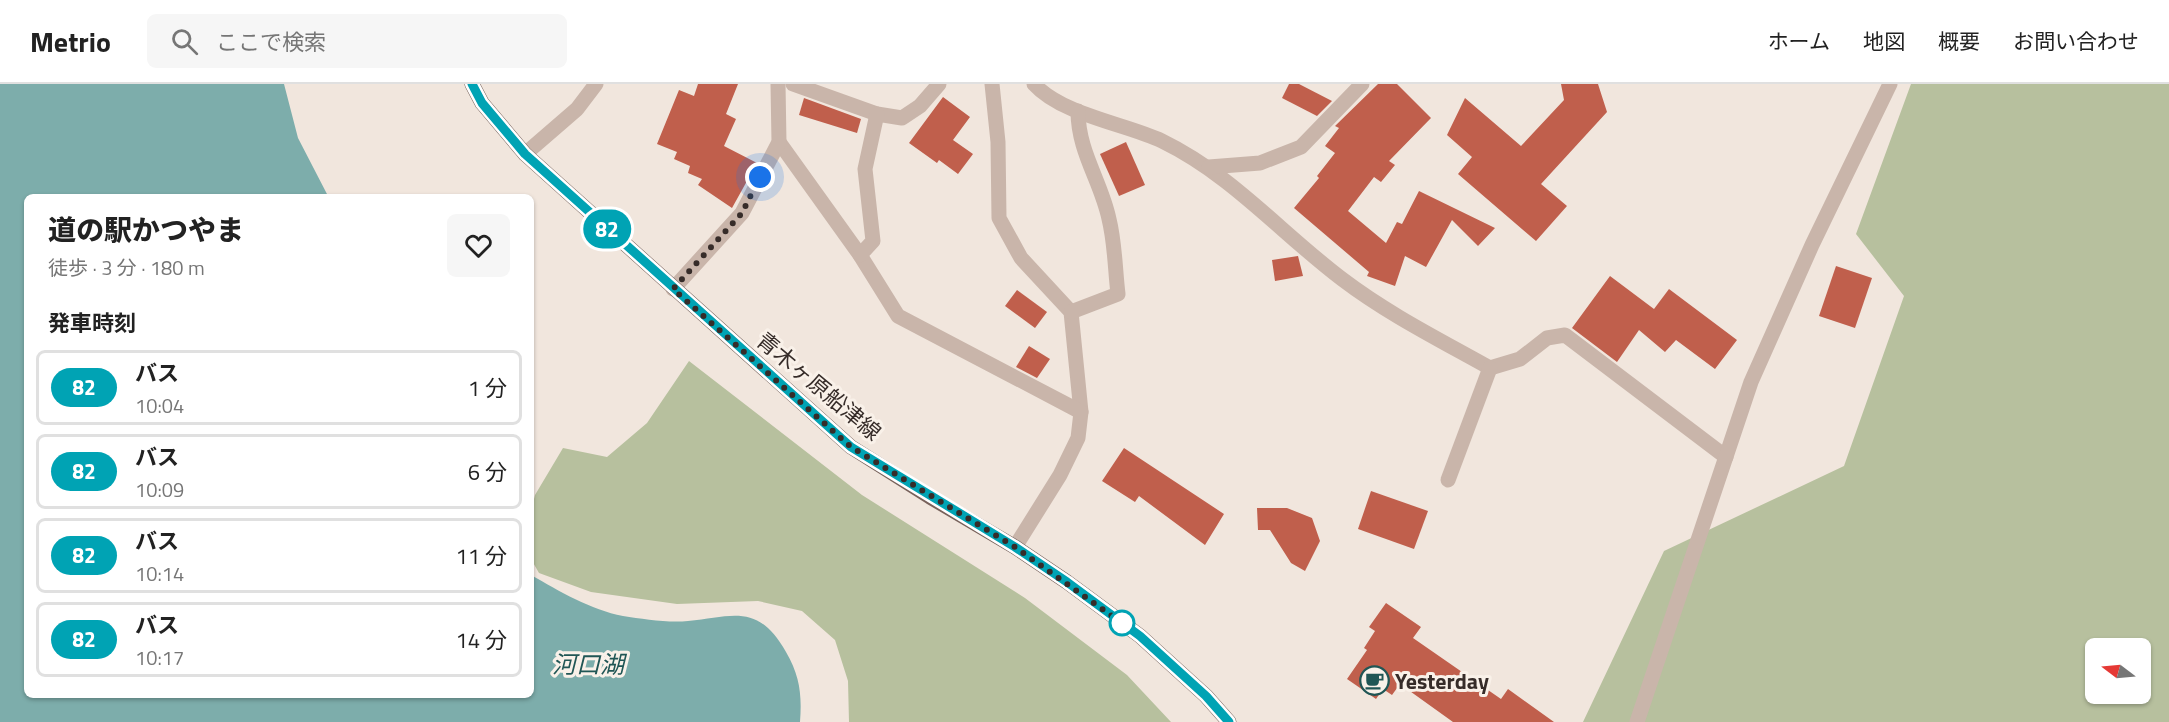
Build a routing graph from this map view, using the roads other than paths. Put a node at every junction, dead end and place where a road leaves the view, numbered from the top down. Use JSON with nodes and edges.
{"nodes":[{"id":1,"x":472,"y":84,"type":"edge"},
{"id":2,"x":596,"y":84,"type":"edge"},
{"id":3,"x":778,"y":84,"type":"edge"},
{"id":4,"x":793,"y":84,"type":"edge"},
{"id":5,"x":939,"y":84,"type":"edge"},
{"id":6,"x":992,"y":84,"type":"edge"},
{"id":7,"x":1034,"y":84,"type":"edge"},
{"id":8,"x":1362,"y":84,"type":"edge"},
{"id":9,"x":1890,"y":84,"type":"edge"},
{"id":10,"x":1078,"y":111,"type":"junction"},
{"id":11,"x":877,"y":114,"type":"junction"},
{"id":12,"x":779,"y":142,"type":"junction"},
{"id":13,"x":525,"y":154,"type":"junction"},
{"id":14,"x":1209,"y":167,"type":"junction"},
{"id":15,"x":860,"y":255,"type":"junction"},
{"id":16,"x":673,"y":289,"type":"junction"},
{"id":17,"x":1071,"y":312,"type":"junction"},
{"id":18,"x":1490,"y":368,"type":"junction"},
{"id":19,"x":1081,"y":412,"type":"junction"},
{"id":20,"x":1726,"y":457,"type":"junction"},
{"id":21,"x":1448,"y":480,"type":"dead end"},
{"id":22,"x":1015,"y":547,"type":"junction"},
{"id":23,"x":1229,"y":722,"type":"edge"},
{"id":24,"x":1637,"y":722,"type":"edge"}],
"edges":[{"from":1,"to":13,"type":"main road","name":"青木ヶ原船津線"},
{"from":2,"to":13,"type":"street"},
{"from":3,"to":12,"type":"street"},
{"from":4,"to":11,"type":"street"},
{"from":5,"to":11,"type":"street"},
{"from":6,"to":17,"type":"street"},
{"from":7,"to":10,"type":"street"},
{"from":8,"to":14,"type":"street"},
{"from":9,"to":20,"type":"street"},
{"from":10,"to":14,"type":"street"},
{"from":10,"to":17,"type":"street"},
{"from":11,"to":15,"type":"street"},
{"from":12,"to":15,"type":"street"},
{"from":12,"to":16,"type":"street"},
{"from":13,"to":16,"type":"main road","name":"青木ヶ原船津線"},
{"from":14,"to":18,"type":"street"},
{"from":15,"to":19,"type":"street"},
{"from":16,"to":22,"type":"main road","name":"青木ヶ原船津線"},
{"from":17,"to":19,"type":"street"},
{"from":18,"to":20,"type":"street"},
{"from":18,"to":21,"type":"street"},
{"from":19,"to":22,"type":"street"},
{"from":20,"to":24,"type":"street"},
{"from":22,"to":23,"type":"main road","name":"青木ヶ原船津線"}]}
